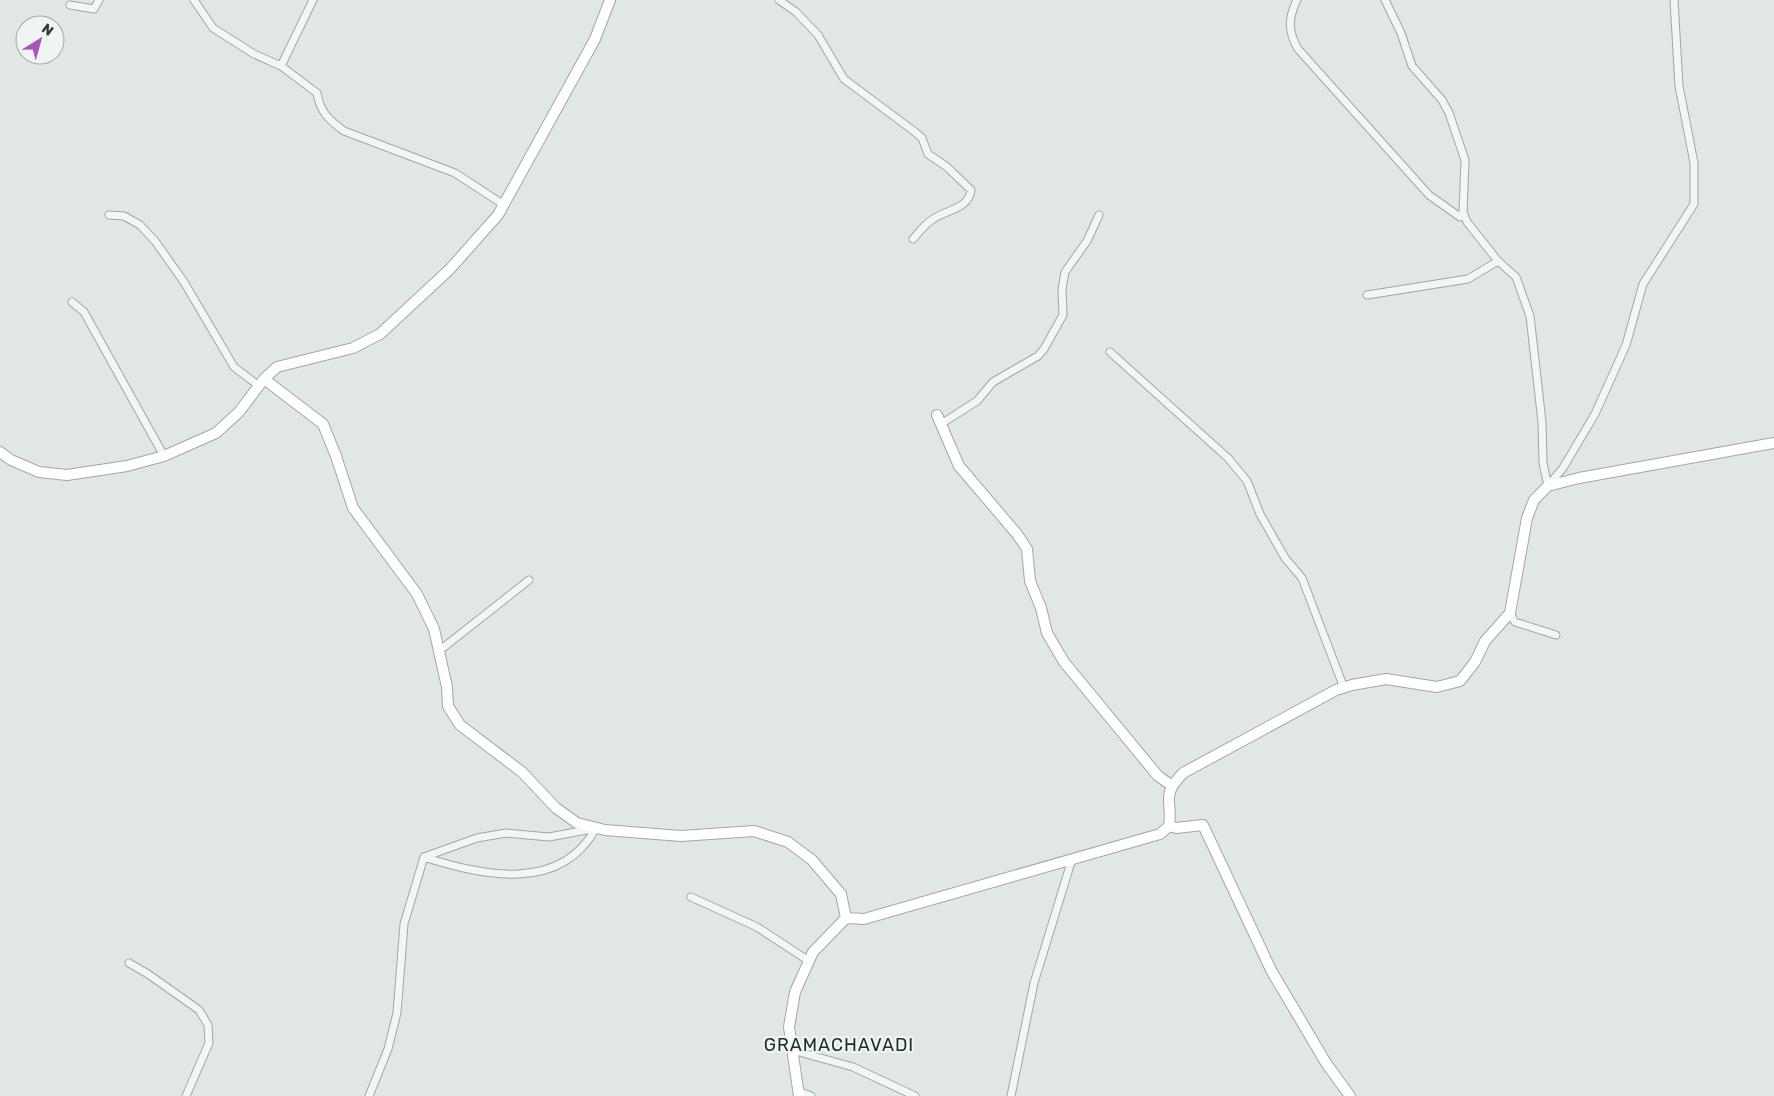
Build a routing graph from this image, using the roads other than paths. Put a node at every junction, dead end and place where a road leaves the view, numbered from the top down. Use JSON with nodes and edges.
{"nodes":[{"id":1,"x":99,"y":0,"type":"edge"},
{"id":2,"x":194,"y":0,"type":"edge"},
{"id":3,"x":313,"y":0,"type":"edge"},
{"id":4,"x":610,"y":0,"type":"edge"},
{"id":5,"x":779,"y":0,"type":"edge"},
{"id":6,"x":1297,"y":0,"type":"edge"},
{"id":7,"x":1385,"y":0,"type":"edge"},
{"id":8,"x":1674,"y":0,"type":"edge"},
{"id":9,"x":70,"y":5,"type":"dead end"},
{"id":10,"x":281,"y":66,"type":"junction"},
{"id":11,"x":504,"y":205,"type":"junction"},
{"id":12,"x":1463,"y":212,"type":"junction"},
{"id":13,"x":109,"y":215,"type":"dead end"},
{"id":14,"x":1099,"y":215,"type":"dead end"},
{"id":15,"x":913,"y":239,"type":"dead end"},
{"id":16,"x":1498,"y":261,"type":"junction"},
{"id":17,"x":1367,"y":295,"type":"dead end"},
{"id":18,"x":72,"y":302,"type":"dead end"},
{"id":19,"x":1110,"y":352,"type":"dead end"},
{"id":20,"x":262,"y":382,"type":"junction"},
{"id":21,"x":939,"y":419,"type":"joint"},
{"id":22,"x":1774,"y":443,"type":"edge"},
{"id":23,"x":0,"y":452,"type":"edge"},
{"id":24,"x":164,"y":456,"type":"junction"},
{"id":25,"x":1548,"y":486,"type":"junction"},
{"id":26,"x":529,"y":580,"type":"dead end"},
{"id":27,"x":1510,"y":613,"type":"junction"},
{"id":28,"x":1556,"y":635,"type":"dead end"},
{"id":29,"x":439,"y":651,"type":"junction"},
{"id":30,"x":1344,"y":688,"type":"junction"},
{"id":31,"x":1171,"y":785,"type":"junction"},
{"id":32,"x":1169,"y":826,"type":"junction"},
{"id":33,"x":596,"y":828,"type":"junction"},
{"id":34,"x":424,"y":857,"type":"junction"},
{"id":35,"x":1072,"y":859,"type":"junction"},
{"id":36,"x":692,"y":897,"type":"dead end"},
{"id":37,"x":846,"y":918,"type":"junction"},
{"id":38,"x":809,"y":961,"type":"junction"},
{"id":39,"x":129,"y":963,"type":"dead end"},
{"id":40,"x":792,"y":1050,"type":"junction"},
{"id":41,"x":799,"y":1094,"type":"edge"},
{"id":42,"x":186,"y":1096,"type":"edge"},
{"id":43,"x":369,"y":1096,"type":"edge"},
{"id":44,"x":811,"y":1096,"type":"edge"},
{"id":45,"x":916,"y":1096,"type":"edge"},
{"id":46,"x":1011,"y":1096,"type":"edge"},
{"id":47,"x":1350,"y":1096,"type":"edge"}],
"edges":[{"from":1,"to":9,"type":"street"},
{"from":2,"to":10,"type":"street"},
{"from":3,"to":10,"type":"street"},
{"from":4,"to":11,"type":"street"},
{"from":5,"to":15,"type":"street"},
{"from":6,"to":12,"type":"street"},
{"from":7,"to":12,"type":"street"},
{"from":8,"to":25,"type":"street"},
{"from":10,"to":11,"type":"street"},
{"from":11,"to":20,"type":"street"},
{"from":12,"to":16,"type":"street"},
{"from":13,"to":20,"type":"street"},
{"from":14,"to":21,"type":"street"},
{"from":16,"to":17,"type":"street"},
{"from":16,"to":25,"type":"street"},
{"from":18,"to":24,"type":"street"},
{"from":19,"to":30,"type":"street"},
{"from":20,"to":24,"type":"street"},
{"from":20,"to":29,"type":"street"},
{"from":21,"to":31,"type":"street"},
{"from":22,"to":25,"type":"street"},
{"from":23,"to":24,"type":"street"},
{"from":25,"to":27,"type":"street"},
{"from":26,"to":29,"type":"street"},
{"from":27,"to":28,"type":"street"},
{"from":27,"to":30,"type":"street"},
{"from":29,"to":33,"type":"street"},
{"from":30,"to":31,"type":"street"},
{"from":31,"to":32,"type":"street"},
{"from":32,"to":35,"type":"street"},
{"from":32,"to":47,"type":"street"},
{"from":33,"to":34,"type":"street"},
{"from":33,"to":34,"type":"street"},
{"from":33,"to":37,"type":"street"},
{"from":34,"to":43,"type":"street"},
{"from":35,"to":37,"type":"street"},
{"from":35,"to":46,"type":"street"},
{"from":36,"to":38,"type":"street"},
{"from":37,"to":38,"type":"street"},
{"from":38,"to":40,"type":"street"},
{"from":39,"to":42,"type":"street"},
{"from":40,"to":41,"type":"street"},
{"from":40,"to":45,"type":"street"},
{"from":41,"to":44,"type":"street"}]}
